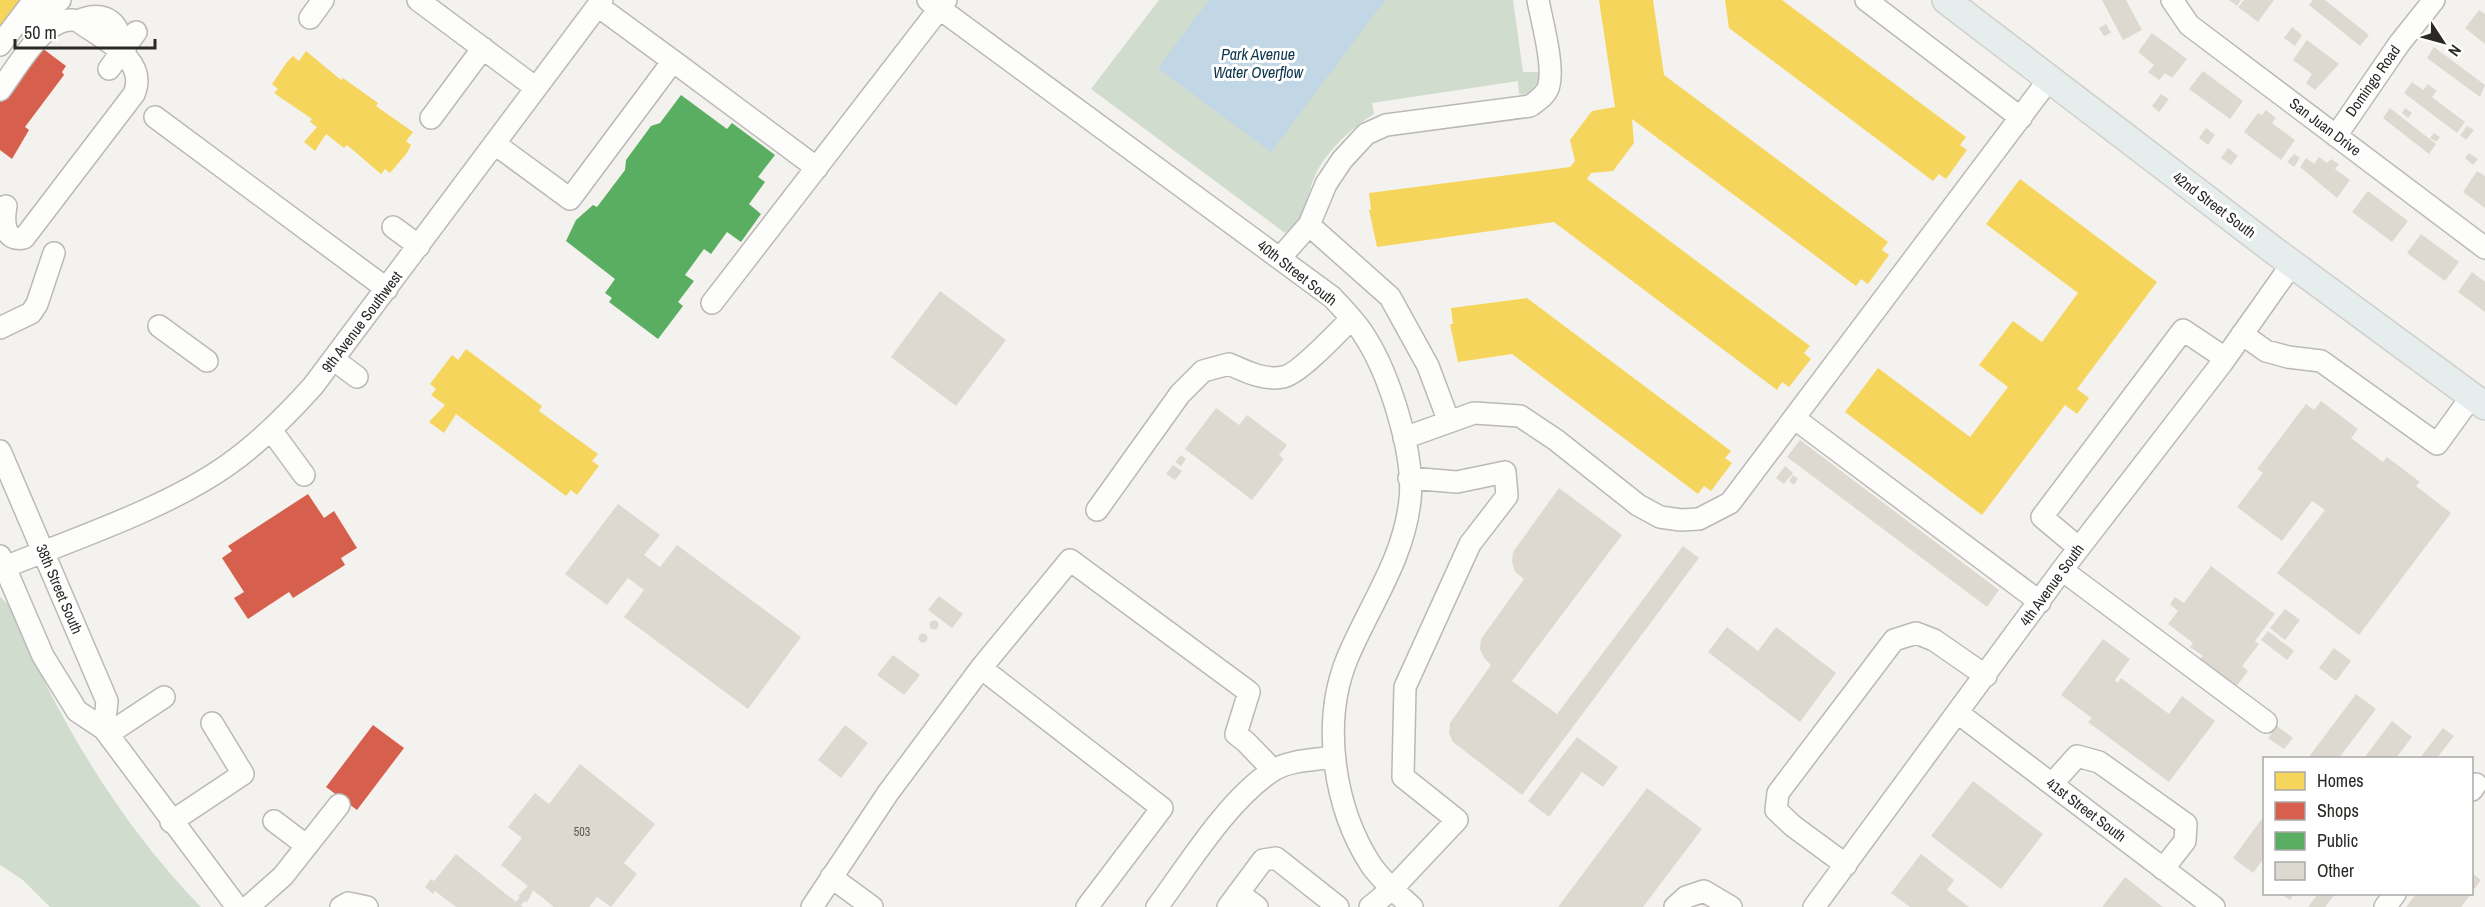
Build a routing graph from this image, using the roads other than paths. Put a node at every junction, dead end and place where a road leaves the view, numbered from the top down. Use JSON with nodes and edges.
{"nodes":[{"id":1,"x":34,"y":0,"type":"edge"},
{"id":2,"x":60,"y":0,"type":"edge"},
{"id":3,"x":323,"y":0,"type":"edge"},
{"id":4,"x":418,"y":0,"type":"edge"},
{"id":5,"x":1538,"y":0,"type":"edge"},
{"id":6,"x":1866,"y":0,"type":"edge"},
{"id":7,"x":1946,"y":0,"type":"edge"},
{"id":8,"x":2172,"y":0,"type":"edge"},
{"id":9,"x":2434,"y":0,"type":"edge"},
{"id":10,"x":600,"y":3,"type":"edge"},
{"id":11,"x":938,"y":3,"type":"edge"},
{"id":12,"x":310,"y":18,"type":"dead end"},
{"id":13,"x":136,"y":32,"type":"dead end"},
{"id":14,"x":0,"y":45,"type":"edge"},
{"id":15,"x":483,"y":48,"type":"junction"},
{"id":16,"x":121,"y":52,"type":"junction"},
{"id":17,"x":673,"y":61,"type":"junction"},
{"id":18,"x":109,"y":69,"type":"dead end"},
{"id":19,"x":0,"y":75,"type":"edge"},
{"id":20,"x":2050,"y":78,"type":"junction"},
{"id":21,"x":537,"y":88,"type":"junction"},
{"id":22,"x":0,"y":90,"type":"edge"},
{"id":23,"x":155,"y":117,"type":"dead end"},
{"id":24,"x":2021,"y":117,"type":"junction"},
{"id":25,"x":431,"y":118,"type":"dead end"},
{"id":26,"x":2336,"y":136,"type":"junction"},
{"id":27,"x":495,"y":144,"type":"junction"},
{"id":28,"x":817,"y":168,"type":"junction"},
{"id":29,"x":6,"y":206,"type":"dead end"},
{"id":30,"x":1309,"y":225,"type":"junction"},
{"id":31,"x":393,"y":227,"type":"dead end"},
{"id":32,"x":5,"y":244,"type":"edge"},
{"id":33,"x":419,"y":246,"type":"junction"},
{"id":34,"x":2485,"y":248,"type":"edge"},
{"id":35,"x":54,"y":253,"type":"dead end"},
{"id":36,"x":1280,"y":258,"type":"junction"},
{"id":37,"x":2292,"y":264,"type":"junction"},
{"id":38,"x":387,"y":288,"type":"junction"},
{"id":39,"x":712,"y":303,"type":"dead end"},
{"id":40,"x":1351,"y":319,"type":"junction"},
{"id":41,"x":159,"y":326,"type":"dead end"},
{"id":42,"x":0,"y":328,"type":"edge"},
{"id":43,"x":2242,"y":334,"type":"junction"},
{"id":44,"x":2225,"y":358,"type":"junction"},
{"id":45,"x":333,"y":359,"type":"junction"},
{"id":46,"x":207,"y":361,"type":"dead end"},
{"id":47,"x":357,"y":377,"type":"dead end"},
{"id":48,"x":2478,"y":401,"type":"edge"},
{"id":49,"x":1794,"y":418,"type":"junction"},
{"id":50,"x":1449,"y":422,"type":"junction"},
{"id":51,"x":271,"y":430,"type":"junction"},
{"id":52,"x":1404,"y":438,"type":"junction"},
{"id":53,"x":0,"y":451,"type":"edge"},
{"id":54,"x":304,"y":475,"type":"dead end"},
{"id":55,"x":1408,"y":478,"type":"junction"},
{"id":56,"x":1096,"y":510,"type":"dead end"},
{"id":57,"x":2079,"y":548,"type":"junction"},
{"id":58,"x":43,"y":551,"type":"junction"},
{"id":59,"x":2,"y":564,"type":"edge"},
{"id":60,"x":2062,"y":570,"type":"junction"},
{"id":61,"x":2040,"y":602,"type":"junction"},
{"id":62,"x":981,"y":668,"type":"junction"},
{"id":63,"x":1986,"y":676,"type":"junction"},
{"id":64,"x":164,"y":697,"type":"dead end"},
{"id":65,"x":1958,"y":712,"type":"junction"},
{"id":66,"x":2266,"y":722,"type":"dead end"},
{"id":67,"x":212,"y":723,"type":"dead end"},
{"id":68,"x":106,"y":732,"type":"junction"},
{"id":69,"x":1334,"y":757,"type":"junction"},
{"id":70,"x":1273,"y":770,"type":"junction"},
{"id":71,"x":2052,"y":784,"type":"junction"},
{"id":72,"x":339,"y":805,"type":"dead end"},
{"id":73,"x":274,"y":821,"type":"dead end"},
{"id":74,"x":171,"y":822,"type":"junction"},
{"id":75,"x":307,"y":846,"type":"junction"},
{"id":76,"x":1846,"y":865,"type":"junction"},
{"id":77,"x":2163,"y":869,"type":"junction"},
{"id":78,"x":831,"y":877,"type":"junction"},
{"id":79,"x":1392,"y":889,"type":"junction"},
{"id":80,"x":2394,"y":895,"type":"edge"},
{"id":81,"x":1233,"y":900,"type":"edge"},
{"id":82,"x":237,"y":907,"type":"edge"},
{"id":83,"x":248,"y":907,"type":"edge"},
{"id":84,"x":341,"y":907,"type":"edge"},
{"id":85,"x":367,"y":907,"type":"edge"},
{"id":86,"x":812,"y":907,"type":"edge"},
{"id":87,"x":872,"y":907,"type":"edge"},
{"id":88,"x":1087,"y":907,"type":"edge"},
{"id":89,"x":1156,"y":907,"type":"edge"},
{"id":90,"x":1257,"y":907,"type":"edge"},
{"id":91,"x":1338,"y":907,"type":"edge"},
{"id":92,"x":1370,"y":907,"type":"edge"},
{"id":93,"x":1412,"y":907,"type":"edge"},
{"id":94,"x":1675,"y":907,"type":"edge"},
{"id":95,"x":1731,"y":907,"type":"edge"},
{"id":96,"x":1814,"y":907,"type":"edge"},
{"id":97,"x":2214,"y":907,"type":"edge"},
{"id":98,"x":2385,"y":907,"type":"edge"}],
"edges":[{"from":1,"to":14,"type":"street"},
{"from":2,"to":19,"type":"street"},
{"from":3,"to":12,"type":"street"},
{"from":4,"to":15,"type":"street"},
{"from":5,"to":30,"type":"street"},
{"from":6,"to":24,"type":"street"},
{"from":7,"to":20,"type":"main road","name":"42nd Street South"},
{"from":8,"to":26,"type":"street","name":"San Juan Drive"},
{"from":9,"to":26,"type":"street","name":"Domingo Road"},
{"from":10,"to":17,"type":"street"},
{"from":10,"to":21,"type":"street","name":"9th Avenue Southwest"},
{"from":11,"to":28,"type":"street"},
{"from":11,"to":36,"type":"street","name":"40th Street South"},
{"from":13,"to":16,"type":"street"},
{"from":15,"to":21,"type":"street"},
{"from":15,"to":25,"type":"street"},
{"from":16,"to":18,"type":"street"},
{"from":16,"to":22,"type":"street"},
{"from":16,"to":32,"type":"street"},
{"from":17,"to":27,"type":"street"},
{"from":17,"to":28,"type":"street"},
{"from":20,"to":24,"type":"street"},
{"from":20,"to":37,"type":"main road","name":"42nd Street South"},
{"from":21,"to":27,"type":"street","name":"9th Avenue Southwest"},
{"from":23,"to":38,"type":"street"},
{"from":24,"to":49,"type":"street"},
{"from":26,"to":34,"type":"street","name":"San Juan Drive"},
{"from":27,"to":33,"type":"street","name":"9th Avenue Southwest"},
{"from":28,"to":39,"type":"street"},
{"from":29,"to":32,"type":"street"},
{"from":30,"to":36,"type":"street"},
{"from":30,"to":50,"type":"street"},
{"from":31,"to":33,"type":"street"},
{"from":33,"to":38,"type":"street","name":"9th Avenue Southwest"},
{"from":35,"to":42,"type":"street"},
{"from":36,"to":40,"type":"street","name":"40th Street South"},
{"from":37,"to":43,"type":"street","name":"4th Avenue South"},
{"from":37,"to":48,"type":"main road","name":"42nd Street South"},
{"from":38,"to":45,"type":"street","name":"9th Avenue Southwest"},
{"from":40,"to":52,"type":"street","name":"40th Street South"},
{"from":40,"to":56,"type":"street"},
{"from":41,"to":46,"type":"street"},
{"from":43,"to":44,"type":"street","name":"4th Avenue South"},
{"from":43,"to":48,"type":"street"},
{"from":44,"to":57,"type":"street","name":"4th Avenue South"},
{"from":44,"to":57,"type":"street"},
{"from":45,"to":47,"type":"street"},
{"from":45,"to":51,"type":"street","name":"9th Avenue Southwest"},
{"from":49,"to":50,"type":"street"},
{"from":49,"to":61,"type":"street"},
{"from":50,"to":52,"type":"street"},
{"from":51,"to":54,"type":"street"},
{"from":51,"to":58,"type":"street","name":"9th Avenue Southwest"},
{"from":52,"to":55,"type":"street","name":"40th Street South"},
{"from":53,"to":58,"type":"street","name":"38th Street South"},
{"from":55,"to":69,"type":"street","name":"40th Street South"},
{"from":55,"to":79,"type":"street"},
{"from":57,"to":60,"type":"street","name":"4th Avenue South"},
{"from":58,"to":59,"type":"street","name":"9th Avenue Southwest"},
{"from":58,"to":68,"type":"street","name":"38th Street South"},
{"from":59,"to":68,"type":"street"},
{"from":60,"to":61,"type":"street","name":"4th Avenue South"},
{"from":60,"to":66,"type":"street"},
{"from":61,"to":63,"type":"street","name":"4th Avenue South"},
{"from":62,"to":70,"type":"street"},
{"from":62,"to":78,"type":"street"},
{"from":62,"to":88,"type":"street"},
{"from":63,"to":65,"type":"street","name":"4th Avenue South"},
{"from":63,"to":76,"type":"street"},
{"from":64,"to":68,"type":"street"},
{"from":65,"to":71,"type":"street","name":"41st Street South"},
{"from":65,"to":76,"type":"street","name":"4th Avenue South"},
{"from":67,"to":74,"type":"street"},
{"from":68,"to":74,"type":"street"},
{"from":69,"to":70,"type":"street"},
{"from":69,"to":79,"type":"street","name":"40th Street South"},
{"from":70,"to":89,"type":"street"},
{"from":71,"to":77,"type":"street","name":"41st Street South"},
{"from":71,"to":77,"type":"street"},
{"from":72,"to":75,"type":"street"},
{"from":73,"to":75,"type":"street"},
{"from":74,"to":82,"type":"street"},
{"from":75,"to":83,"type":"street"},
{"from":76,"to":96,"type":"street","name":"4th Avenue South"},
{"from":77,"to":97,"type":"street","name":"41st Street South"},
{"from":78,"to":86,"type":"street"},
{"from":78,"to":87,"type":"street"},
{"from":79,"to":92,"type":"street"},
{"from":79,"to":93,"type":"street","name":"40th Street South"},
{"from":80,"to":98,"type":"street"},
{"from":81,"to":90,"type":"street"},
{"from":81,"to":91,"type":"street"},
{"from":84,"to":85,"type":"street"},
{"from":94,"to":95,"type":"street"}]}
